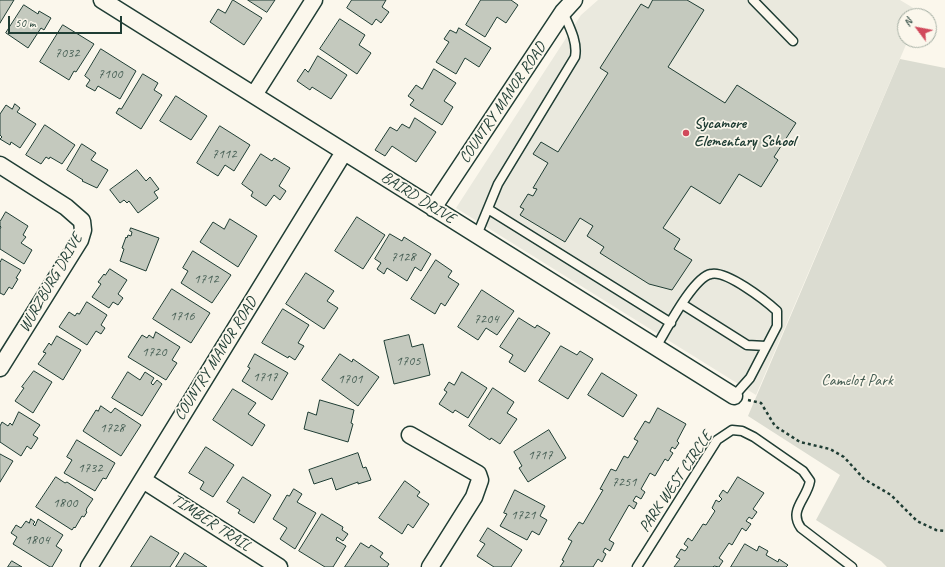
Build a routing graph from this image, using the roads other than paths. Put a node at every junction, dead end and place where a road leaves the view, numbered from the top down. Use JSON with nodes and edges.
{"nodes":[{"id":1,"x":102,"y":0,"type":"edge"},
{"id":2,"x":314,"y":0,"type":"edge"},
{"id":3,"x":753,"y":0,"type":"edge"},
{"id":4,"x":568,"y":6,"type":"edge"},
{"id":5,"x":792,"y":42,"type":"dead end"},
{"id":6,"x":254,"y":95,"type":"junction"},
{"id":7,"x":344,"y":152,"type":"junction"},
{"id":8,"x":0,"y":165,"type":"edge"},
{"id":9,"x":433,"y":208,"type":"junction"},
{"id":10,"x":488,"y":209,"type":"junction"},
{"id":11,"x":477,"y":235,"type":"junction"},
{"id":12,"x":682,"y":304,"type":"junction"},
{"id":13,"x":670,"y":323,"type":"junction"},
{"id":14,"x":766,"y":346,"type":"junction"},
{"id":15,"x":656,"y":347,"type":"junction"},
{"id":16,"x":0,"y":368,"type":"edge"},
{"id":17,"x":734,"y":396,"type":"joint"},
{"id":18,"x":410,"y":435,"type":"dead end"},
{"id":19,"x":142,"y":480,"type":"junction"},
{"id":20,"x":88,"y":567,"type":"edge"},
{"id":21,"x":279,"y":567,"type":"edge"},
{"id":22,"x":430,"y":567,"type":"edge"},
{"id":23,"x":637,"y":567,"type":"edge"},
{"id":24,"x":852,"y":567,"type":"edge"}],
"edges":[{"from":1,"to":6,"type":"street","name":"BAIRD DRIVE"},
{"from":2,"to":6,"type":"street"},
{"from":3,"to":5,"type":"lane"},
{"from":4,"to":9,"type":"street","name":"COUNTRY MANOR ROAD"},
{"from":4,"to":10,"type":"lane"},
{"from":6,"to":7,"type":"street","name":"BAIRD DRIVE"},
{"from":7,"to":9,"type":"street","name":"BAIRD DRIVE"},
{"from":7,"to":19,"type":"street","name":"COUNTRY MANOR ROAD"},
{"from":8,"to":16,"type":"street","name":"WURZBURG DRIVE"},
{"from":9,"to":11,"type":"street","name":"BAIRD DRIVE"},
{"from":10,"to":11,"type":"lane"},
{"from":10,"to":13,"type":"lane"},
{"from":11,"to":15,"type":"street","name":"BAIRD DRIVE"},
{"from":12,"to":13,"type":"lane"},
{"from":12,"to":14,"type":"lane"},
{"from":12,"to":14,"type":"lane"},
{"from":13,"to":15,"type":"lane"},
{"from":14,"to":17,"type":"lane"},
{"from":15,"to":17,"type":"street","name":"BAIRD DRIVE"},
{"from":18,"to":22,"type":"street"},
{"from":19,"to":20,"type":"street","name":"COUNTRY MANOR ROAD"},
{"from":19,"to":21,"type":"street","name":"TIMBER TRAIL"},
{"from":23,"to":24,"type":"lane","name":"PARK WEST CIRCLE"}]}
